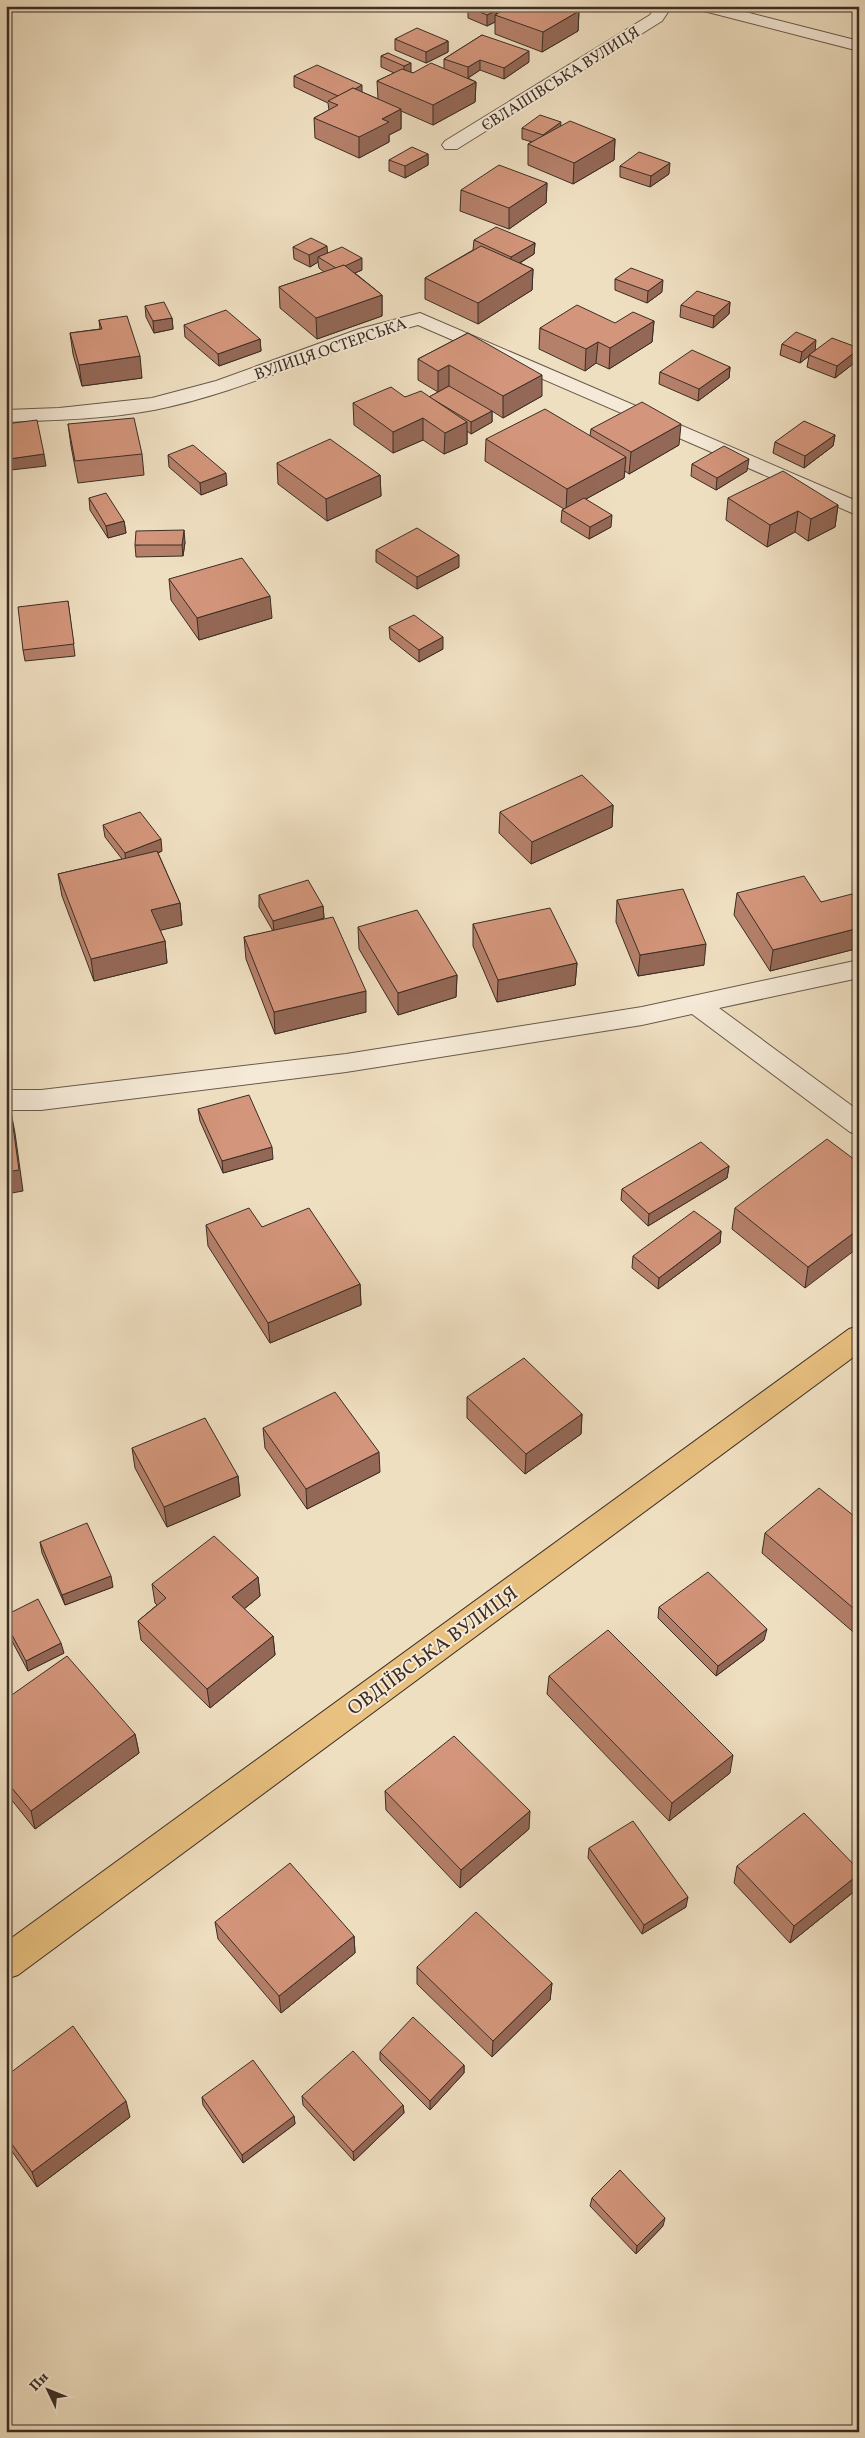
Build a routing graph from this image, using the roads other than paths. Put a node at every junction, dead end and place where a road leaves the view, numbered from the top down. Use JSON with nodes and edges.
{"nodes":[{"id":1,"x":664,"y":6,"type":"edge"},
{"id":2,"x":702,"y":6,"type":"edge"},
{"id":3,"x":859,"y":46,"type":"edge"},
{"id":4,"x":452,"y":145,"type":"dead end"},
{"id":5,"x":6,"y":416,"type":"edge"},
{"id":6,"x":859,"y":510,"type":"edge"},
{"id":7,"x":859,"y":969,"type":"edge"},
{"id":8,"x":696,"y":1004,"type":"junction"},
{"id":9,"x":6,"y":1100,"type":"edge"},
{"id":10,"x":859,"y":1125,"type":"edge"},
{"id":11,"x":859,"y":1337,"type":"edge"},
{"id":12,"x":6,"y":1963,"type":"edge"}],
"edges":[{"from":1,"to":4,"type":"street","name":"ЄВЛАШІВСЬКА ВУЛИЦЯ"},
{"from":2,"to":3,"type":"street"},
{"from":5,"to":6,"type":"street","name":"ВУЛИЦЯ ОСТЕРСЬКА"},
{"from":7,"to":8,"type":"street"},
{"from":8,"to":9,"type":"street"},
{"from":8,"to":10,"type":"street"},
{"from":11,"to":12,"type":"main road","name":"ОВДІЇВСЬКА ВУЛИЦЯ"}]}
